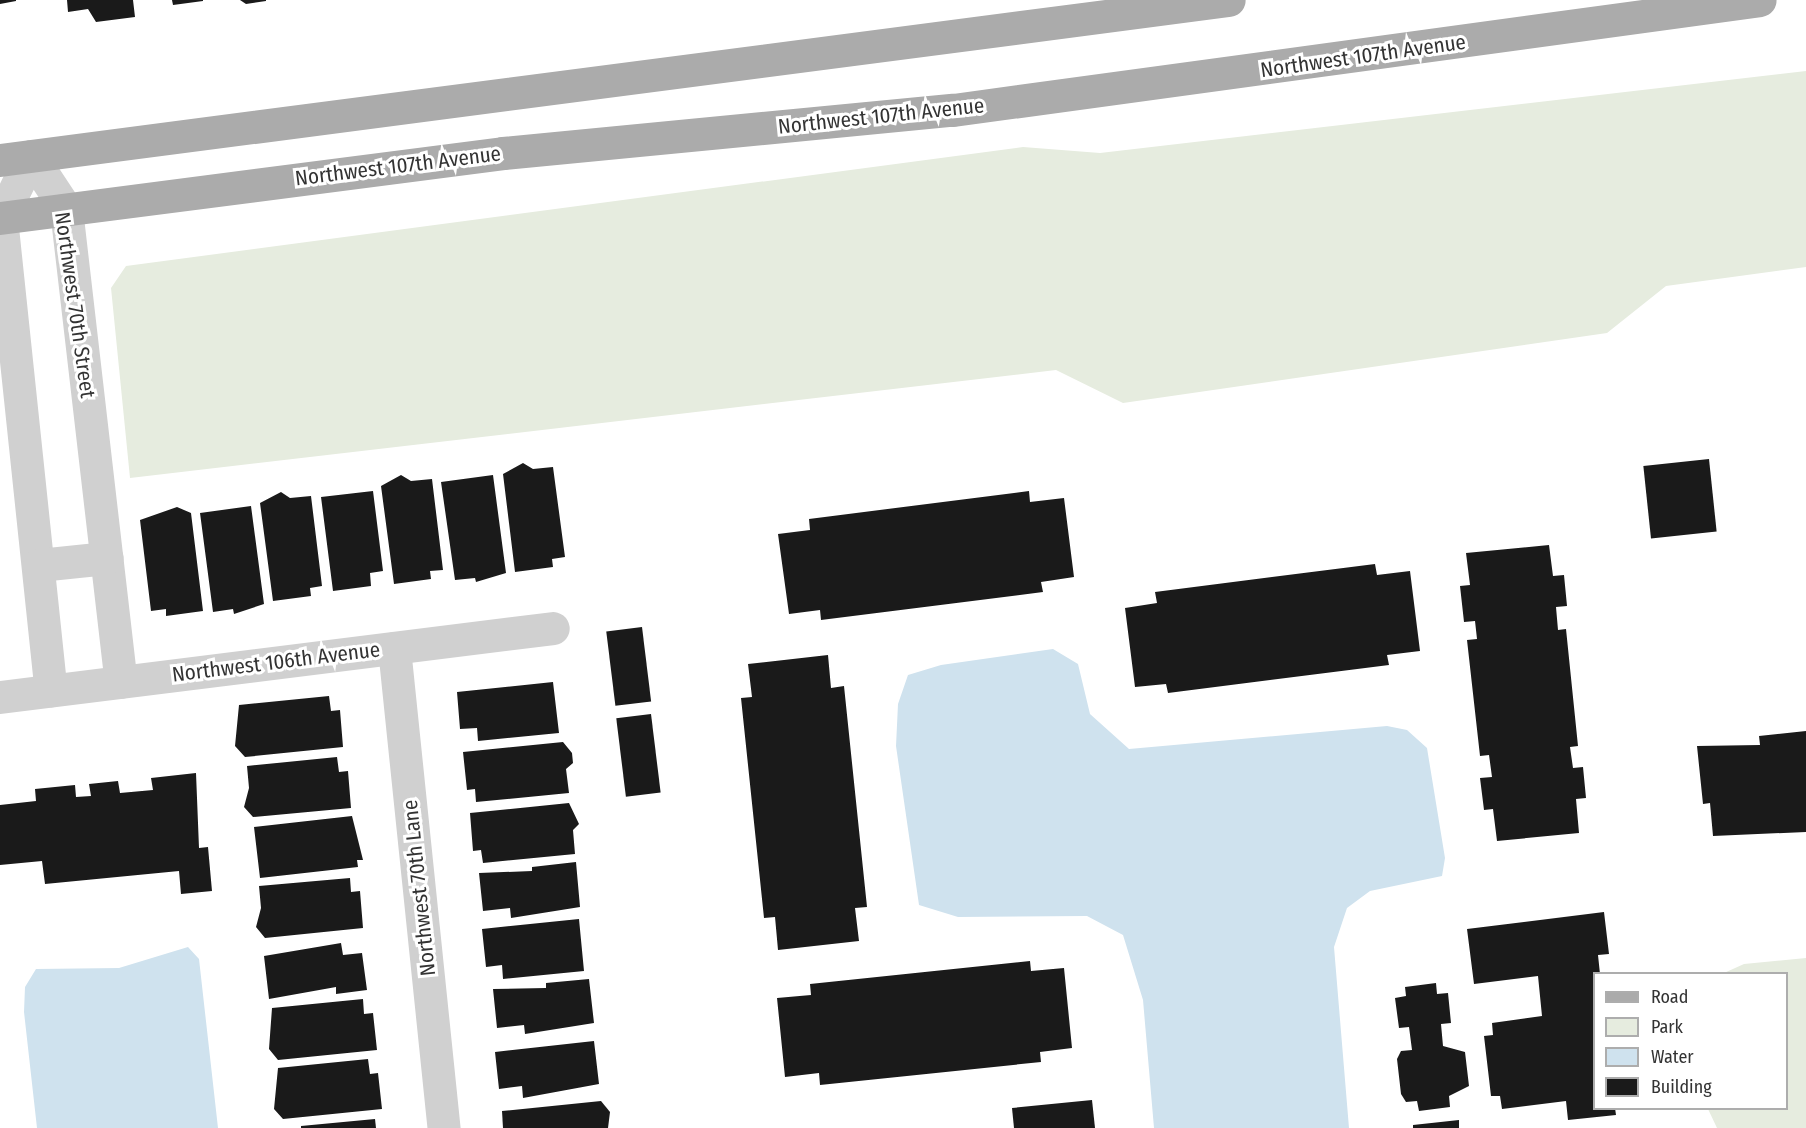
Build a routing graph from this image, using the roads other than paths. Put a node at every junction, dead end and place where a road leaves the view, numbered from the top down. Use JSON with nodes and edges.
{"nodes":[{"id":1,"x":1229,"y":0,"type":"edge"},
{"id":2,"x":1760,"y":0,"type":"edge"},
{"id":3,"x":16,"y":158,"type":"edge"},
{"id":4,"x":66,"y":209,"type":"junction"},
{"id":5,"x":0,"y":218,"type":"edge"},
{"id":6,"x":107,"y":558,"type":"junction"},
{"id":7,"x":39,"y":565,"type":"junction"},
{"id":8,"x":553,"y":628,"type":"dead end"},
{"id":9,"x":394,"y":648,"type":"junction"},
{"id":10,"x":121,"y":682,"type":"junction"},
{"id":11,"x":51,"y":690,"type":"junction"},
{"id":12,"x":0,"y":697,"type":"edge"},
{"id":13,"x":444,"y":1128,"type":"edge"}],
"edges":[{"from":1,"to":3,"type":"main road"},
{"from":2,"to":4,"type":"main road","name":"Northwest 107th Avenue"},
{"from":3,"to":4,"type":"street","name":"Northwest 70th Street"},
{"from":3,"to":5,"type":"street"},
{"from":4,"to":5,"type":"main road","name":"Northwest 107th Avenue"},
{"from":4,"to":6,"type":"street","name":"Northwest 70th Street"},
{"from":5,"to":7,"type":"street"},
{"from":6,"to":7,"type":"street"},
{"from":6,"to":10,"type":"street","name":"Northwest 70th Street"},
{"from":7,"to":11,"type":"street"},
{"from":8,"to":9,"type":"street","name":"Northwest 106th Avenue"},
{"from":9,"to":10,"type":"street","name":"Northwest 106th Avenue"},
{"from":9,"to":13,"type":"street","name":"Northwest 70th Lane"},
{"from":10,"to":11,"type":"street","name":"Northwest 106th Avenue"},
{"from":11,"to":12,"type":"street","name":"Northwest 106th Avenue"}]}
